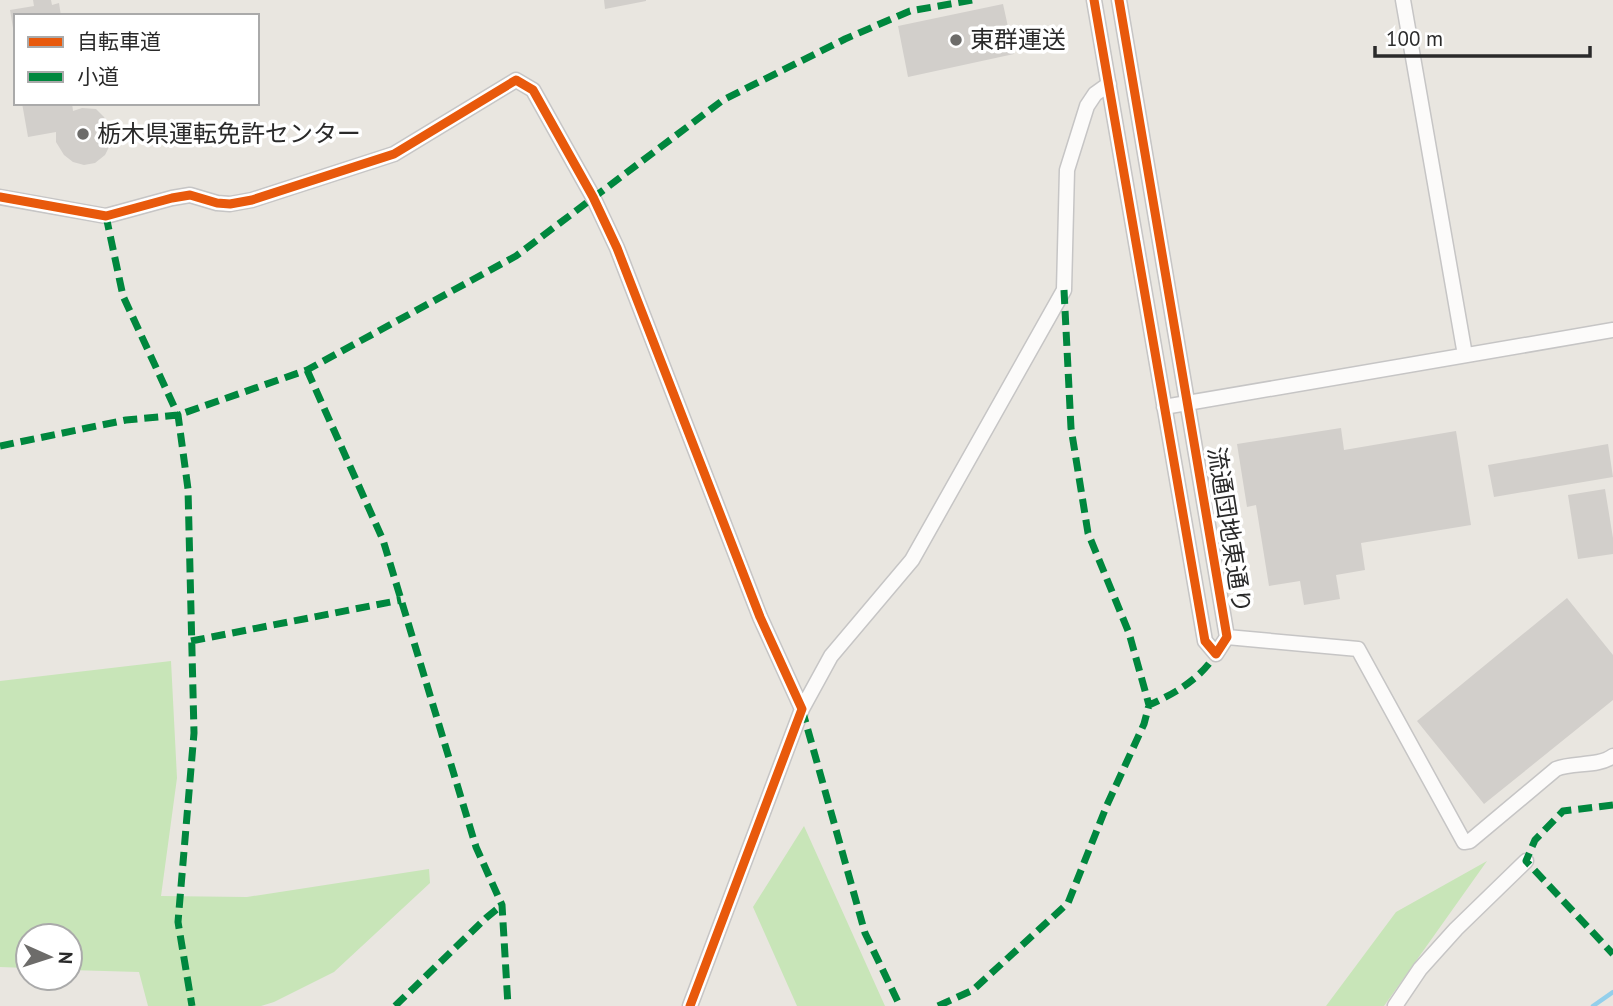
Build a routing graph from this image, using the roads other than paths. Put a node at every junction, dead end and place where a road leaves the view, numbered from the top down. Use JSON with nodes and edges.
{"nodes":[{"id":1,"x":1094,"y":0,"type":"edge"},
{"id":2,"x":1119,"y":0,"type":"edge"},
{"id":3,"x":1403,"y":0,"type":"edge"},
{"id":4,"x":1109,"y":84,"type":"junction"},
{"id":5,"x":0,"y":197,"type":"edge"},
{"id":6,"x":1613,"y":330,"type":"edge"},
{"id":7,"x":1465,"y":355,"type":"junction"},
{"id":8,"x":1189,"y":403,"type":"junction"},
{"id":9,"x":1164,"y":407,"type":"junction"},
{"id":10,"x":1227,"y":637,"type":"junction"},
{"id":11,"x":802,"y":709,"type":"junction"},
{"id":12,"x":1613,"y":756,"type":"edge"},
{"id":13,"x":1526,"y":860,"type":"dead end"},
{"id":14,"x":690,"y":1006,"type":"edge"},
{"id":15,"x":1395,"y":1006,"type":"edge"}],
"edges":[{"from":1,"to":4,"type":"street","name":"流通団地東通り"},
{"from":2,"to":8,"type":"street","name":"流通団地東通り"},
{"from":3,"to":7,"type":"street"},
{"from":4,"to":9,"type":"street","name":"流通団地東通り"},
{"from":4,"to":11,"type":"street"},
{"from":5,"to":11,"type":"street"},
{"from":6,"to":7,"type":"street"},
{"from":7,"to":8,"type":"street"},
{"from":8,"to":9,"type":"street"},
{"from":8,"to":10,"type":"street","name":"流通団地東通り"},
{"from":9,"to":10,"type":"street","name":"流通団地東通り"},
{"from":10,"to":12,"type":"street"},
{"from":11,"to":14,"type":"street"},
{"from":13,"to":15,"type":"street"}]}
